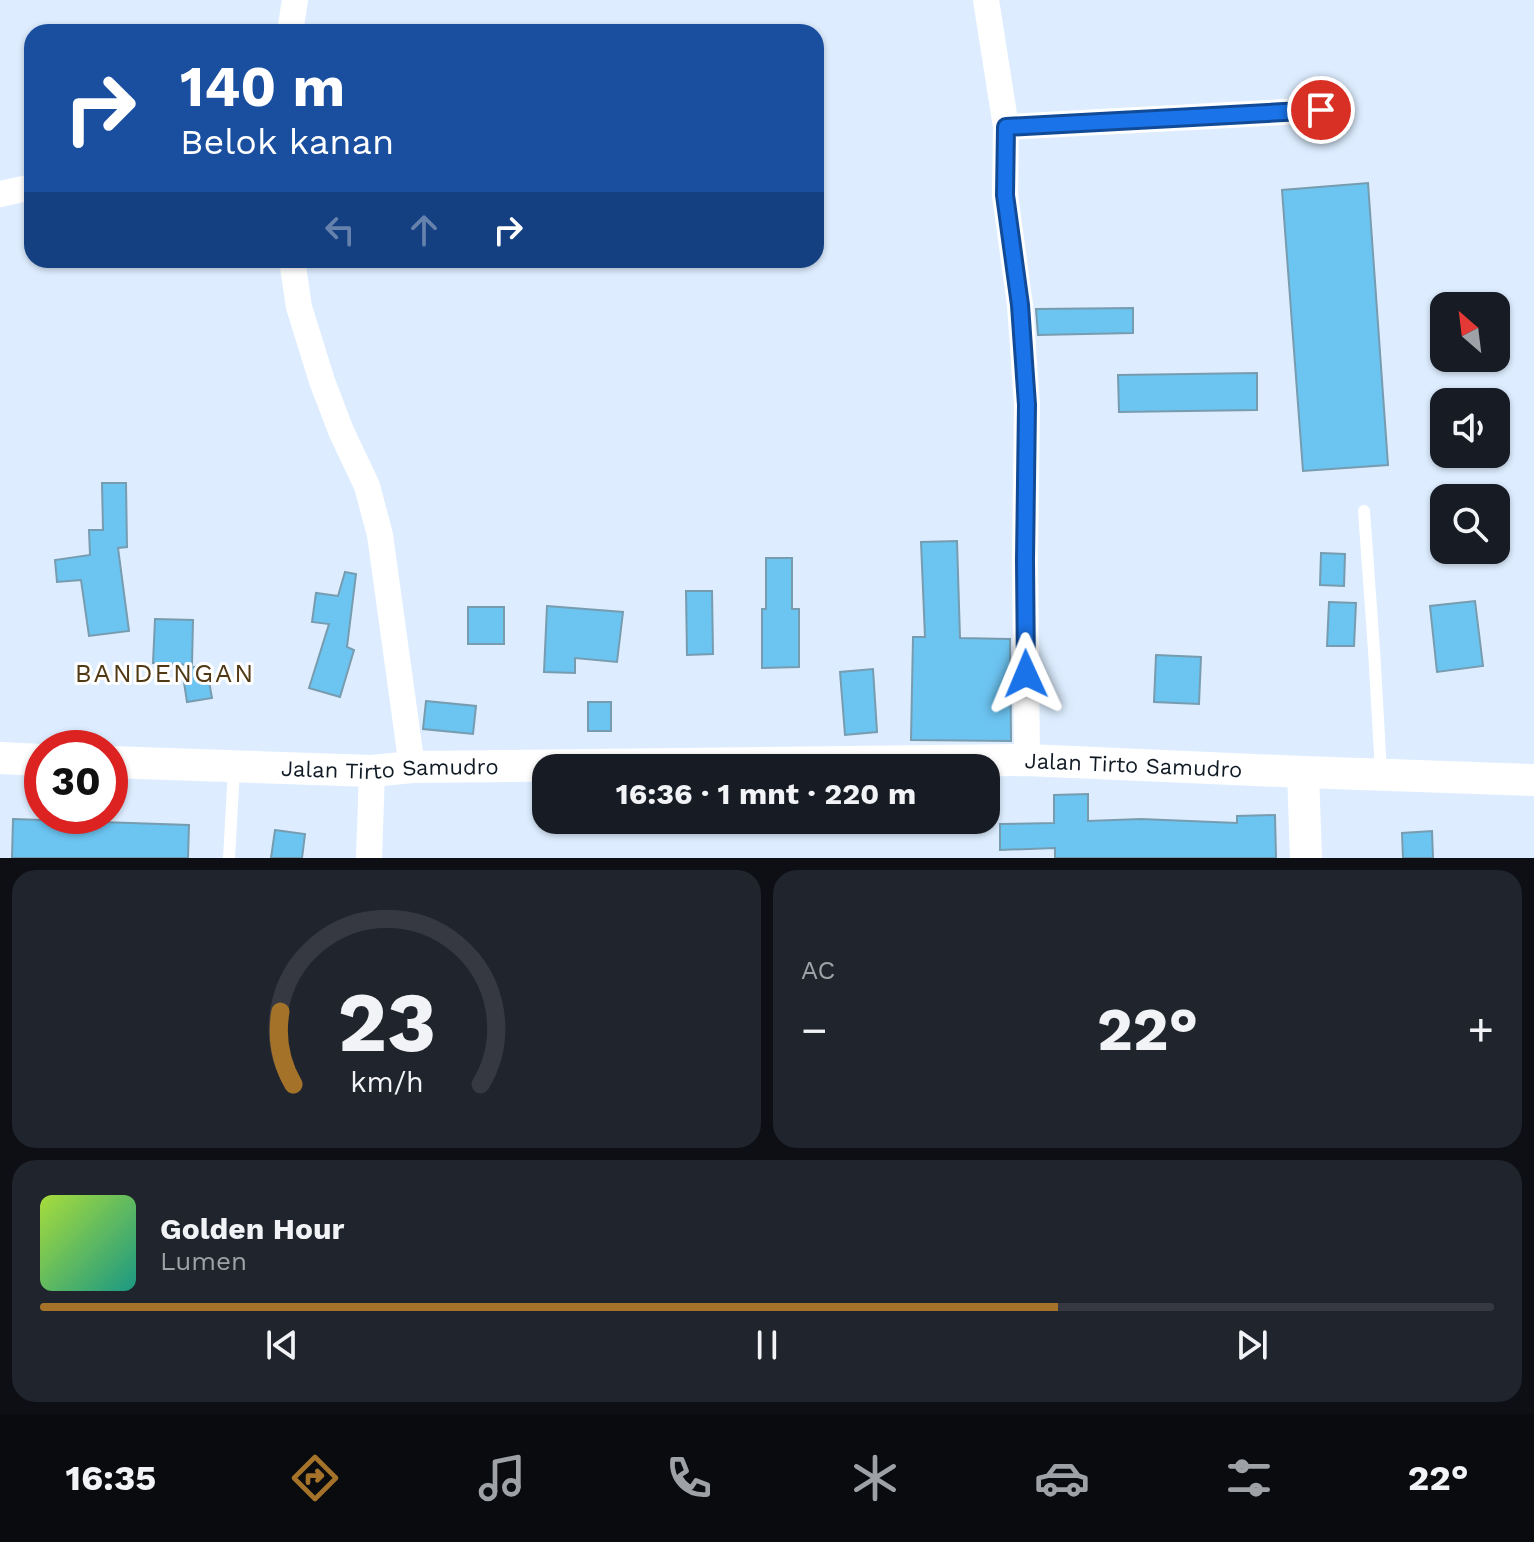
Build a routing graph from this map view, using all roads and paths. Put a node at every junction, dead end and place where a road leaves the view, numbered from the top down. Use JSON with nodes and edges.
{"nodes":[{"id":1,"x":295,"y":0,"type":"edge"},
{"id":2,"x":986,"y":0,"type":"edge"},
{"id":3,"x":291,"y":24,"type":"edge"},
{"id":4,"x":1321,"y":110,"type":"dead end"},
{"id":5,"x":1006,"y":127,"type":"junction"},
{"id":6,"x":24,"y":189,"type":"edge"},
{"id":7,"x":0,"y":194,"type":"edge"},
{"id":8,"x":293,"y":268,"type":"edge"},
{"id":9,"x":1364,"y":511,"type":"dead end"},
{"id":10,"x":0,"y":758,"type":"edge"},
{"id":11,"x":24,"y":759,"type":"edge"},
{"id":12,"x":1027,"y":760,"type":"junction"},
{"id":13,"x":128,"y":763,"type":"edge"},
{"id":14,"x":234,"y":766,"type":"junction"},
{"id":15,"x":0,"y":767,"type":"edge"},
{"id":16,"x":412,"y":767,"type":"junction"},
{"id":17,"x":372,"y":771,"type":"junction"},
{"id":18,"x":1303,"y":772,"type":"junction"},
{"id":19,"x":1381,"y":775,"type":"junction"},
{"id":20,"x":1534,"y":780,"type":"edge"},
{"id":21,"x":229,"y":858,"type":"edge"},
{"id":22,"x":369,"y":858,"type":"edge"},
{"id":23,"x":1306,"y":858,"type":"edge"}],
"edges":[{"from":1,"to":3,"type":"street"},
{"from":2,"to":5,"type":"street"},
{"from":4,"to":5,"type":"street"},
{"from":5,"to":12,"type":"street"},
{"from":6,"to":7,"type":"street"},
{"from":8,"to":16,"type":"street"},
{"from":9,"to":19,"type":"lane"},
{"from":10,"to":11,"type":"street"},
{"from":10,"to":15,"type":"street"},
{"from":12,"to":16,"type":"street","name":"Jalan Tirto Samudro"},
{"from":12,"to":18,"type":"street","name":"Jalan Tirto Samudro"},
{"from":13,"to":14,"type":"street","name":"Jalan Tirto Samudro"},
{"from":14,"to":17,"type":"street","name":"Jalan Tirto Samudro"},
{"from":14,"to":21,"type":"lane"},
{"from":16,"to":17,"type":"street","name":"Jalan Tirto Samudro"},
{"from":17,"to":22,"type":"street"},
{"from":18,"to":19,"type":"street","name":"Jalan Tirto Samudro"},
{"from":18,"to":23,"type":"street"},
{"from":19,"to":20,"type":"street","name":"Jalan Tirto Samudro"}]}
